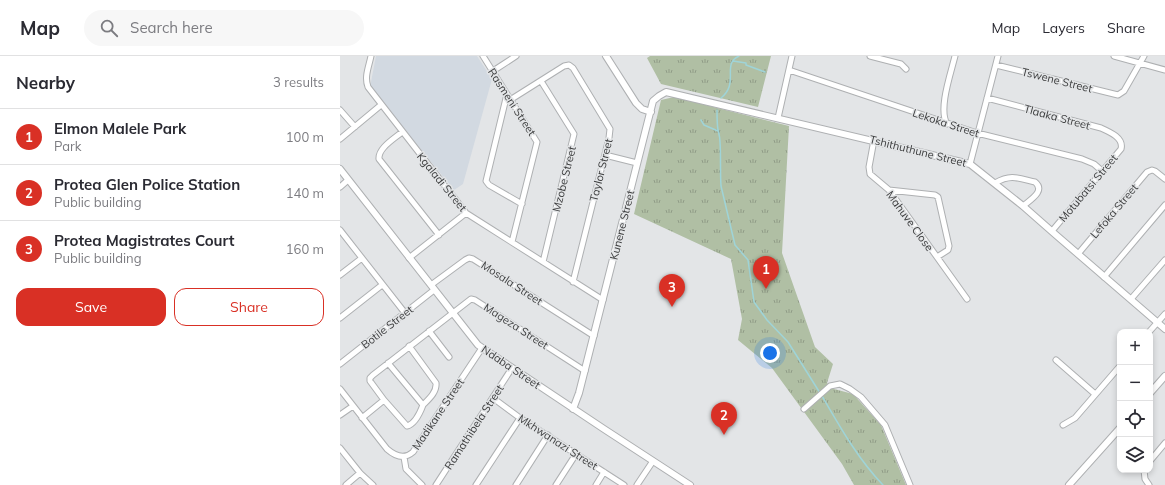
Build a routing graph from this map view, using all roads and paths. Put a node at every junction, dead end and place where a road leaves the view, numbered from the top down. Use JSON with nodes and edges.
{"nodes":[{"id":1,"x":371,"y":56,"type":"edge"},
{"id":2,"x":483,"y":56,"type":"edge"},
{"id":3,"x":516,"y":56,"type":"edge"},
{"id":4,"x":606,"y":56,"type":"edge"},
{"id":5,"x":792,"y":56,"type":"edge"},
{"id":6,"x":870,"y":56,"type":"edge"},
{"id":7,"x":955,"y":56,"type":"edge"},
{"id":8,"x":998,"y":56,"type":"edge"},
{"id":9,"x":1114,"y":56,"type":"edge"},
{"id":10,"x":1144,"y":56,"type":"edge"},
{"id":11,"x":1140,"y":63,"type":"junction"},
{"id":12,"x":996,"y":65,"type":"junction"},
{"id":13,"x":789,"y":70,"type":"junction"},
{"id":14,"x":906,"y":70,"type":"dead end"},
{"id":15,"x":1165,"y":70,"type":"edge"},
{"id":16,"x":493,"y":71,"type":"junction"},
{"id":17,"x":541,"y":81,"type":"junction"},
{"id":18,"x":507,"y":94,"type":"junction"},
{"id":19,"x":987,"y":98,"type":"junction"},
{"id":20,"x":510,"y":100,"type":"junction"},
{"id":21,"x":381,"y":105,"type":"junction"},
{"id":22,"x":340,"y":110,"type":"edge"},
{"id":23,"x":650,"y":112,"type":"junction"},
{"id":24,"x":778,"y":118,"type":"junction"},
{"id":25,"x":947,"y":124,"type":"junction"},
{"id":26,"x":355,"y":127,"type":"junction"},
{"id":27,"x":402,"y":132,"type":"junction"},
{"id":28,"x":977,"y":133,"type":"junction"},
{"id":29,"x":340,"y":139,"type":"edge"},
{"id":30,"x":874,"y":140,"type":"junction"},
{"id":31,"x":1122,"y":144,"type":"joint"},
{"id":32,"x":605,"y":155,"type":"junction"},
{"id":33,"x":637,"y":163,"type":"junction"},
{"id":34,"x":970,"y":164,"type":"junction"},
{"id":35,"x":340,"y":170,"type":"edge"},
{"id":36,"x":1102,"y":171,"type":"junction"},
{"id":37,"x":1165,"y":179,"type":"edge"},
{"id":38,"x":348,"y":180,"type":"junction"},
{"id":39,"x":995,"y":183,"type":"junction"},
{"id":40,"x":340,"y":187,"type":"edge"},
{"id":41,"x":888,"y":190,"type":"junction"},
{"id":42,"x":522,"y":204,"type":"junction"},
{"id":43,"x":1165,"y":205,"type":"edge"},
{"id":44,"x":1023,"y":206,"type":"junction"},
{"id":45,"x":466,"y":213,"type":"junction"},
{"id":46,"x":340,"y":231,"type":"edge"},
{"id":47,"x":1052,"y":231,"type":"junction"},
{"id":48,"x":439,"y":234,"type":"junction"},
{"id":49,"x":512,"y":242,"type":"junction"},
{"id":50,"x":1078,"y":254,"type":"junction"},
{"id":51,"x":937,"y":257,"type":"junction"},
{"id":52,"x":362,"y":258,"type":"junction"},
{"id":53,"x":409,"y":258,"type":"junction"},
{"id":54,"x":1165,"y":260,"type":"edge"},
{"id":55,"x":543,"y":262,"type":"junction"},
{"id":56,"x":340,"y":275,"type":"edge"},
{"id":57,"x":1104,"y":277,"type":"junction"},
{"id":58,"x":573,"y":282,"type":"junction"},
{"id":59,"x":382,"y":285,"type":"junction"},
{"id":60,"x":432,"y":288,"type":"junction"},
{"id":61,"x":967,"y":299,"type":"dead end"},
{"id":62,"x":1131,"y":299,"type":"junction"},
{"id":63,"x":603,"y":300,"type":"junction"},
{"id":64,"x":405,"y":313,"type":"junction"},
{"id":65,"x":452,"y":313,"type":"junction"},
{"id":66,"x":1165,"y":314,"type":"edge"},
{"id":67,"x":340,"y":318,"type":"edge"},
{"id":68,"x":1158,"y":322,"type":"junction"},
{"id":69,"x":1152,"y":329,"type":"edge"},
{"id":70,"x":1165,"y":329,"type":"edge"},
{"id":71,"x":429,"y":331,"type":"junction"},
{"id":72,"x":594,"y":336,"type":"junction"},
{"id":73,"x":409,"y":346,"type":"junction"},
{"id":74,"x":482,"y":348,"type":"junction"},
{"id":75,"x":449,"y":357,"type":"dead end"},
{"id":76,"x":1056,"y":360,"type":"dead end"},
{"id":77,"x":388,"y":363,"type":"junction"},
{"id":78,"x":340,"y":364,"type":"edge"},
{"id":79,"x":512,"y":368,"type":"junction"},
{"id":80,"x":1117,"y":369,"type":"edge"},
{"id":81,"x":585,"y":371,"type":"junction"},
{"id":82,"x":1165,"y":376,"type":"edge"},
{"id":83,"x":340,"y":389,"type":"edge"},
{"id":84,"x":1153,"y":390,"type":"edge"},
{"id":85,"x":1095,"y":394,"type":"junction"},
{"id":86,"x":492,"y":398,"type":"junction"},
{"id":87,"x":384,"y":400,"type":"junction"},
{"id":88,"x":353,"y":406,"type":"junction"},
{"id":89,"x":423,"y":406,"type":"junction"},
{"id":90,"x":572,"y":409,"type":"junction"},
{"id":91,"x":804,"y":409,"type":"dead end"},
{"id":92,"x":340,"y":415,"type":"edge"},
{"id":93,"x":362,"y":418,"type":"junction"},
{"id":94,"x":520,"y":418,"type":"junction"},
{"id":95,"x":1063,"y":425,"type":"dead end"},
{"id":96,"x":1117,"y":431,"type":"edge"},
{"id":97,"x":548,"y":435,"type":"junction"},
{"id":98,"x":1165,"y":443,"type":"edge"},
{"id":99,"x":340,"y":448,"type":"edge"},
{"id":100,"x":576,"y":454,"type":"junction"},
{"id":101,"x":404,"y":457,"type":"junction"},
{"id":102,"x":1153,"y":457,"type":"edge"},
{"id":103,"x":653,"y":461,"type":"junction"},
{"id":104,"x":604,"y":472,"type":"junction"},
{"id":105,"x":360,"y":473,"type":"junction"},
{"id":106,"x":1144,"y":473,"type":"edge"},
{"id":107,"x":346,"y":485,"type":"edge"},
{"id":108,"x":373,"y":485,"type":"edge"},
{"id":109,"x":422,"y":485,"type":"edge"},
{"id":110,"x":436,"y":485,"type":"edge"},
{"id":111,"x":476,"y":485,"type":"edge"},
{"id":112,"x":516,"y":485,"type":"edge"},
{"id":113,"x":556,"y":485,"type":"edge"},
{"id":114,"x":596,"y":485,"type":"edge"},
{"id":115,"x":624,"y":485,"type":"edge"},
{"id":116,"x":637,"y":485,"type":"edge"},
{"id":117,"x":690,"y":485,"type":"edge"},
{"id":118,"x":910,"y":485,"type":"edge"},
{"id":119,"x":1069,"y":485,"type":"edge"},
{"id":120,"x":1149,"y":485,"type":"edge"}],
"edges":[{"from":1,"to":21,"type":"street","name":"Kgaladi Street"},
{"from":2,"to":16,"type":"street","name":"Rasmeni Street"},
{"from":3,"to":16,"type":"street"},
{"from":4,"to":23,"type":"street"},
{"from":5,"to":13,"type":"street"},
{"from":6,"to":14,"type":"street"},
{"from":7,"to":25,"type":"street"},
{"from":8,"to":12,"type":"street"},
{"from":9,"to":11,"type":"street"},
{"from":10,"to":11,"type":"street"},
{"from":11,"to":12,"type":"street","name":"Tswene Street"},
{"from":11,"to":15,"type":"street"},
{"from":12,"to":19,"type":"street"},
{"from":13,"to":24,"type":"street"},
{"from":13,"to":25,"type":"street","name":"Lekoka Street"},
{"from":16,"to":18,"type":"street","name":"Rasmeni Street"},
{"from":17,"to":20,"type":"street","name":"Taylor Street"},
{"from":17,"to":32,"type":"street","name":"Taylor Street"},
{"from":17,"to":55,"type":"street","name":"Mzobe Street"},
{"from":18,"to":20,"type":"street","name":"Rasmeni Street"},
{"from":18,"to":42,"type":"street"},
{"from":19,"to":28,"type":"street"},
{"from":19,"to":31,"type":"street","name":"Tlaaka Street"},
{"from":20,"to":42,"type":"street","name":"Rasmeni Street"},
{"from":21,"to":26,"type":"street"},
{"from":21,"to":27,"type":"street","name":"Kgaladi Street"},
{"from":22,"to":26,"type":"street"},
{"from":23,"to":24,"type":"street","name":"Tshithuthune Street"},
{"from":23,"to":33,"type":"street","name":"Kunene Street"},
{"from":24,"to":30,"type":"street","name":"Tshithuthune Street"},
{"from":25,"to":28,"type":"street","name":"Lekoka Street"},
{"from":26,"to":29,"type":"street"},
{"from":27,"to":45,"type":"street","name":"Kgaladi Street"},
{"from":27,"to":48,"type":"street"},
{"from":28,"to":34,"type":"street"},
{"from":28,"to":36,"type":"street","name":"Lekoka Street"},
{"from":30,"to":34,"type":"street","name":"Tshithuthune Street"},
{"from":30,"to":41,"type":"street","name":"Mahuve Close"},
{"from":31,"to":36,"type":"street","name":"Motubatsi Street"},
{"from":32,"to":33,"type":"street"},
{"from":32,"to":58,"type":"street","name":"Taylor Street"},
{"from":33,"to":63,"type":"street","name":"Kunene Street"},
{"from":34,"to":39,"type":"street","name":"Tshithuthune Street"},
{"from":35,"to":38,"type":"street","name":"Ndaba Street"},
{"from":36,"to":47,"type":"street","name":"Motubatsi Street"},
{"from":37,"to":50,"type":"street","name":"Lefoka Street"},
{"from":38,"to":40,"type":"street"},
{"from":38,"to":53,"type":"street","name":"Ndaba Street"},
{"from":39,"to":44,"type":"street","name":"Tshithuthune Street"},
{"from":39,"to":44,"type":"street"},
{"from":41,"to":51,"type":"street","name":"Mahuve Close"},
{"from":41,"to":51,"type":"street"},
{"from":42,"to":49,"type":"street","name":"Rasmeni Street"},
{"from":43,"to":57,"type":"street"},
{"from":44,"to":47,"type":"street","name":"Tshithuthune Street"},
{"from":45,"to":48,"type":"street"},
{"from":45,"to":49,"type":"street","name":"Kgaladi Street"},
{"from":46,"to":52,"type":"street"},
{"from":47,"to":50,"type":"street","name":"Tshithuthune Street"},
{"from":48,"to":53,"type":"street"},
{"from":49,"to":55,"type":"street","name":"Kgaladi Street"},
{"from":50,"to":57,"type":"street","name":"Tshithuthune Street"},
{"from":51,"to":61,"type":"street","name":"Mahuve Close"},
{"from":52,"to":56,"type":"street"},
{"from":52,"to":59,"type":"street"},
{"from":53,"to":60,"type":"street","name":"Ndaba Street"},
{"from":54,"to":62,"type":"street"},
{"from":55,"to":58,"type":"street","name":"Kgaladi Street"},
{"from":57,"to":62,"type":"street","name":"Tshithuthune Street"},
{"from":58,"to":63,"type":"street","name":"Kgaladi Street"},
{"from":59,"to":64,"type":"street"},
{"from":59,"to":67,"type":"street"},
{"from":60,"to":64,"type":"street","name":"Botile Street"},
{"from":60,"to":65,"type":"street","name":"Ndaba Street"},
{"from":60,"to":72,"type":"street","name":"Mosala Street"},
{"from":62,"to":68,"type":"street","name":"Tshithuthune Street"},
{"from":63,"to":72,"type":"street","name":"Kunene Street"},
{"from":64,"to":78,"type":"street","name":"Botile Street"},
{"from":65,"to":71,"type":"street","name":"Mageza Street"},
{"from":65,"to":74,"type":"street","name":"Ndaba Street"},
{"from":65,"to":81,"type":"street","name":"Mageza Street"},
{"from":66,"to":68,"type":"street"},
{"from":68,"to":69,"type":"street"},
{"from":68,"to":70,"type":"street","name":"Tshithuthune Street"},
{"from":71,"to":73,"type":"street","name":"Mageza Street"},
{"from":71,"to":75,"type":"street"},
{"from":72,"to":81,"type":"street","name":"Kunene Street"},
{"from":73,"to":77,"type":"street","name":"Mageza Street"},
{"from":73,"to":89,"type":"street","name":"Mageza Street"},
{"from":74,"to":79,"type":"street","name":"Ndaba Street"},
{"from":74,"to":101,"type":"street","name":"Madikane Street"},
{"from":76,"to":85,"type":"street"},
{"from":77,"to":87,"type":"street","name":"Mageza Street"},
{"from":77,"to":89,"type":"street"},
{"from":79,"to":86,"type":"street","name":"Ramathibela Street"},
{"from":79,"to":90,"type":"street","name":"Ndaba Street"},
{"from":80,"to":85,"type":"street"},
{"from":81,"to":90,"type":"street","name":"Kunene Street"},
{"from":82,"to":84,"type":"street"},
{"from":83,"to":88,"type":"street","name":"Madikane Street"},
{"from":85,"to":95,"type":"street"},
{"from":86,"to":94,"type":"street","name":"Mkhwanazi Street"},
{"from":86,"to":110,"type":"street","name":"Ramathibela Street"},
{"from":87,"to":89,"type":"street","name":"Mageza Street"},
{"from":87,"to":93,"type":"street"},
{"from":88,"to":92,"type":"street"},
{"from":88,"to":93,"type":"street","name":"Madikane Street"},
{"from":90,"to":103,"type":"street","name":"Ndaba Street"},
{"from":91,"to":118,"type":"street"},
{"from":93,"to":101,"type":"street","name":"Madikane Street"},
{"from":94,"to":97,"type":"street","name":"Mkhwanazi Street"},
{"from":94,"to":111,"type":"street"},
{"from":96,"to":119,"type":"street"},
{"from":97,"to":100,"type":"street","name":"Mkhwanazi Street"},
{"from":97,"to":112,"type":"street"},
{"from":98,"to":102,"type":"street"},
{"from":99,"to":105,"type":"street"},
{"from":100,"to":104,"type":"street","name":"Mkhwanazi Street"},
{"from":100,"to":113,"type":"street"},
{"from":101,"to":109,"type":"street"},
{"from":103,"to":116,"type":"street"},
{"from":103,"to":117,"type":"street","name":"Ndaba Street"},
{"from":104,"to":114,"type":"street"},
{"from":104,"to":115,"type":"street","name":"Mkhwanazi Street"},
{"from":105,"to":107,"type":"street"},
{"from":105,"to":108,"type":"street"},
{"from":106,"to":120,"type":"street"}]}
